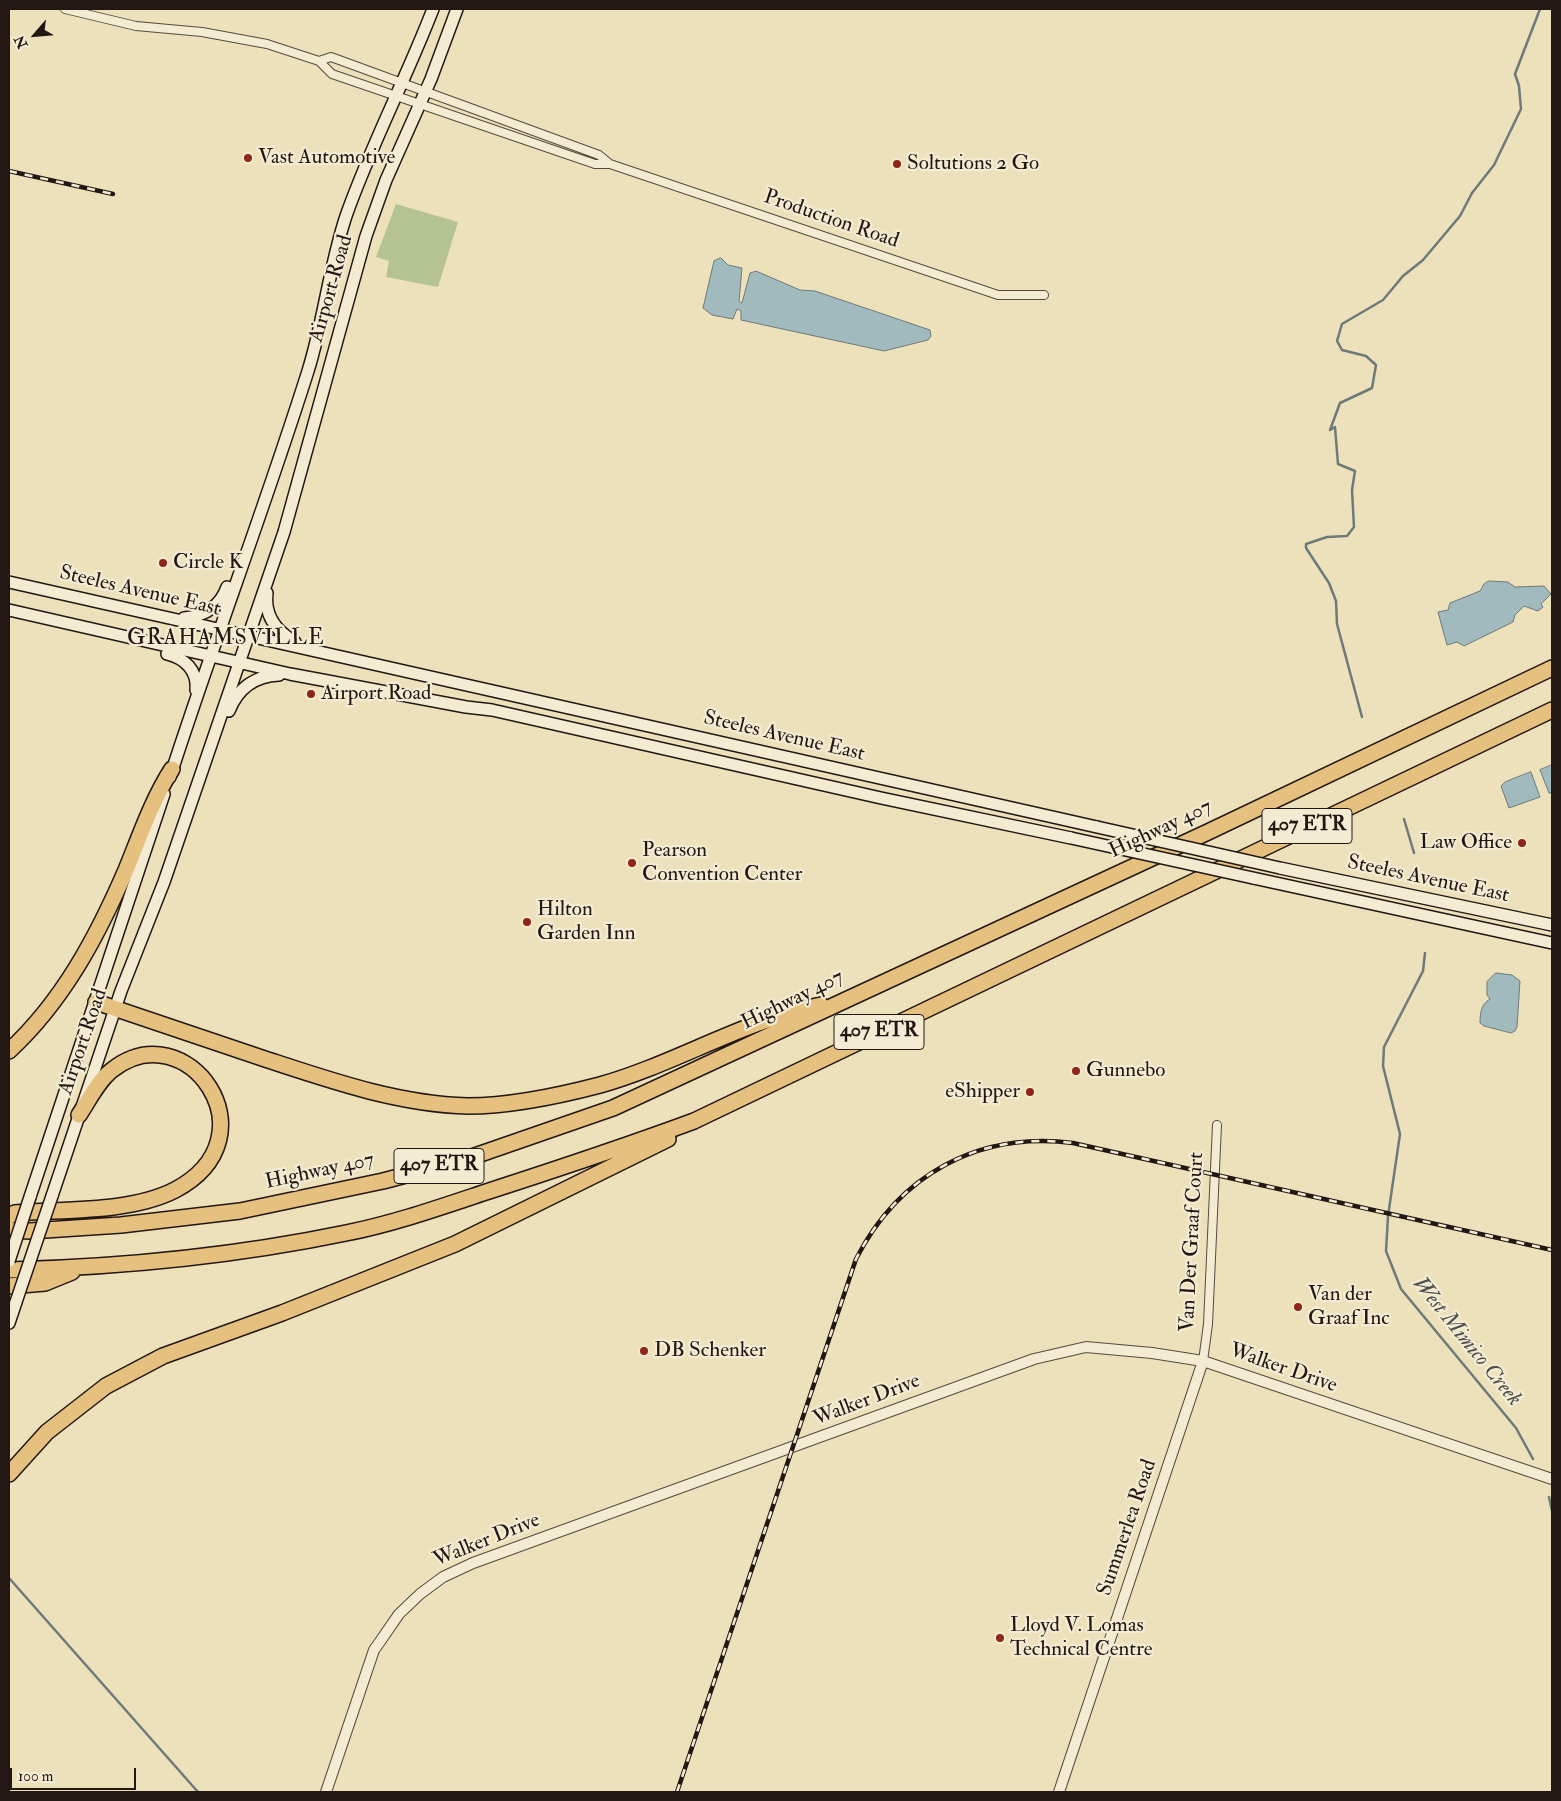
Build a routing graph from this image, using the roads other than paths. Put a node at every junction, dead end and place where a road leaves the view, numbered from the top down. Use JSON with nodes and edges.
{"nodes":[{"id":1,"x":65,"y":9,"type":"edge"},
{"id":2,"x":433,"y":9,"type":"edge"},
{"id":3,"x":457,"y":9,"type":"edge"},
{"id":4,"x":319,"y":61,"type":"junction"},
{"id":5,"x":401,"y":82,"type":"junction"},
{"id":6,"x":424,"y":93,"type":"junction"},
{"id":7,"x":396,"y":95,"type":"junction"},
{"id":8,"x":419,"y":105,"type":"junction"},
{"id":9,"x":610,"y":164,"type":"junction"},
{"id":10,"x":1044,"y":294,"type":"dead end"},
{"id":11,"x":243,"y":561,"type":"junction"},
{"id":12,"x":269,"y":574,"type":"junction"},
{"id":13,"x":9,"y":582,"type":"edge"},
{"id":14,"x":9,"y":610,"type":"edge"},
{"id":15,"x":173,"y":618,"type":"junction"},
{"id":16,"x":219,"y":629,"type":"junction"},
{"id":17,"x":248,"y":635,"type":"junction"},
{"id":18,"x":145,"y":642,"type":"junction"},
{"id":19,"x":305,"y":648,"type":"junction"},
{"id":20,"x":210,"y":656,"type":"junction"},
{"id":21,"x":238,"y":663,"type":"junction"},
{"id":22,"x":1552,"y":668,"type":"edge"},
{"id":23,"x":290,"y":674,"type":"junction"},
{"id":24,"x":192,"y":708,"type":"junction"},
{"id":25,"x":1552,"y":710,"type":"edge"},
{"id":26,"x":209,"y":752,"type":"junction"},
{"id":27,"x":172,"y":769,"type":"junction"},
{"id":28,"x":1552,"y":926,"type":"edge"},
{"id":29,"x":1552,"y":942,"type":"edge"},
{"id":30,"x":842,"y":1001,"type":"junction"},
{"id":31,"x":96,"y":1002,"type":"junction"},
{"id":32,"x":115,"y":1009,"type":"junction"},
{"id":33,"x":9,"y":1051,"type":"edge"},
{"id":34,"x":79,"y":1115,"type":"junction"},
{"id":35,"x":694,"y":1121,"type":"junction"},
{"id":36,"x":1218,"y":1125,"type":"dead end"},
{"id":37,"x":9,"y":1216,"type":"edge"},
{"id":38,"x":9,"y":1230,"type":"edge"},
{"id":39,"x":9,"y":1261,"type":"edge"},
{"id":40,"x":82,"y":1268,"type":"junction"},
{"id":41,"x":9,"y":1270,"type":"edge"},
{"id":42,"x":9,"y":1286,"type":"edge"},
{"id":43,"x":9,"y":1323,"type":"edge"},
{"id":44,"x":1203,"y":1361,"type":"junction"},
{"id":45,"x":9,"y":1474,"type":"edge"},
{"id":46,"x":1552,"y":1479,"type":"edge"},
{"id":47,"x":326,"y":1792,"type":"edge"},
{"id":48,"x":1059,"y":1792,"type":"edge"}],
"edges":[{"from":1,"to":4,"type":"street"},
{"from":2,"to":5,"type":"main road","name":"Airport Road"},
{"from":3,"to":6,"type":"main road","name":"Airport Road"},
{"from":4,"to":5,"type":"street","name":"Production Road"},
{"from":4,"to":7,"type":"street","name":"Production Road"},
{"from":5,"to":6,"type":"street","name":"Production Road"},
{"from":5,"to":7,"type":"main road","name":"Airport Road"},
{"from":6,"to":8,"type":"main road","name":"Airport Road"},
{"from":6,"to":9,"type":"street","name":"Production Road"},
{"from":7,"to":8,"type":"street","name":"Production Road"},
{"from":7,"to":11,"type":"main road","name":"Airport Road"},
{"from":8,"to":9,"type":"street","name":"Production Road"},
{"from":8,"to":12,"type":"main road","name":"Airport Road"},
{"from":9,"to":10,"type":"street","name":"Production Road"},
{"from":11,"to":15,"type":"main road"},
{"from":11,"to":16,"type":"main road","name":"Airport Road"},
{"from":12,"to":17,"type":"main road","name":"Airport Road"},
{"from":12,"to":19,"type":"main road"},
{"from":13,"to":15,"type":"main road","name":"Steeles Avenue East"},
{"from":14,"to":18,"type":"main road","name":"Steeles Avenue East"},
{"from":15,"to":16,"type":"main road","name":"Steeles Avenue East"},
{"from":16,"to":17,"type":"main road","name":"Steeles Avenue East"},
{"from":16,"to":20,"type":"main road","name":"Airport Road"},
{"from":17,"to":19,"type":"main road","name":"Steeles Avenue East"},
{"from":17,"to":21,"type":"main road","name":"Airport Road"},
{"from":18,"to":20,"type":"main road","name":"Steeles Avenue East"},
{"from":18,"to":24,"type":"main road"},
{"from":19,"to":28,"type":"main road","name":"Steeles Avenue East","bridge":true},
{"from":20,"to":21,"type":"main road","name":"Steeles Avenue East"},
{"from":20,"to":24,"type":"main road","name":"Airport Road"},
{"from":21,"to":23,"type":"main road","name":"Steeles Avenue East"},
{"from":21,"to":26,"type":"main road","name":"Airport Road"},
{"from":22,"to":30,"type":"highway","name":"Highway 407","number":"407 ETR"},
{"from":23,"to":26,"type":"main road"},
{"from":23,"to":29,"type":"main road","name":"Steeles Avenue East","bridge":true},
{"from":24,"to":27,"type":"main road","name":"Airport Road"},
{"from":25,"to":35,"type":"highway","number":"407 ETR"},
{"from":26,"to":32,"type":"main road","name":"Airport Road"},
{"from":27,"to":31,"type":"main road","name":"Airport Road"},
{"from":27,"to":33,"type":"highway"},
{"from":30,"to":32,"type":"highway"},
{"from":30,"to":38,"type":"highway","name":"Highway 407","number":"407 ETR"},
{"from":31,"to":32,"type":"highway"},
{"from":31,"to":39,"type":"main road","name":"Airport Road","bridge":true},
{"from":32,"to":34,"type":"main road","name":"Airport Road"},
{"from":34,"to":37,"type":"highway"},
{"from":34,"to":43,"type":"main road","name":"Airport Road","bridge":true},
{"from":35,"to":40,"type":"highway","number":"407 ETR"},
{"from":35,"to":45,"type":"highway"},
{"from":36,"to":44,"type":"street","name":"Van Der Graaf Court"},
{"from":40,"to":41,"type":"highway","number":"407 ETR"},
{"from":40,"to":42,"type":"highway"},
{"from":44,"to":46,"type":"street","name":"Walker Drive"},
{"from":44,"to":47,"type":"street","name":"Walker Drive"},
{"from":44,"to":48,"type":"street","name":"Summerlea Road"}]}
